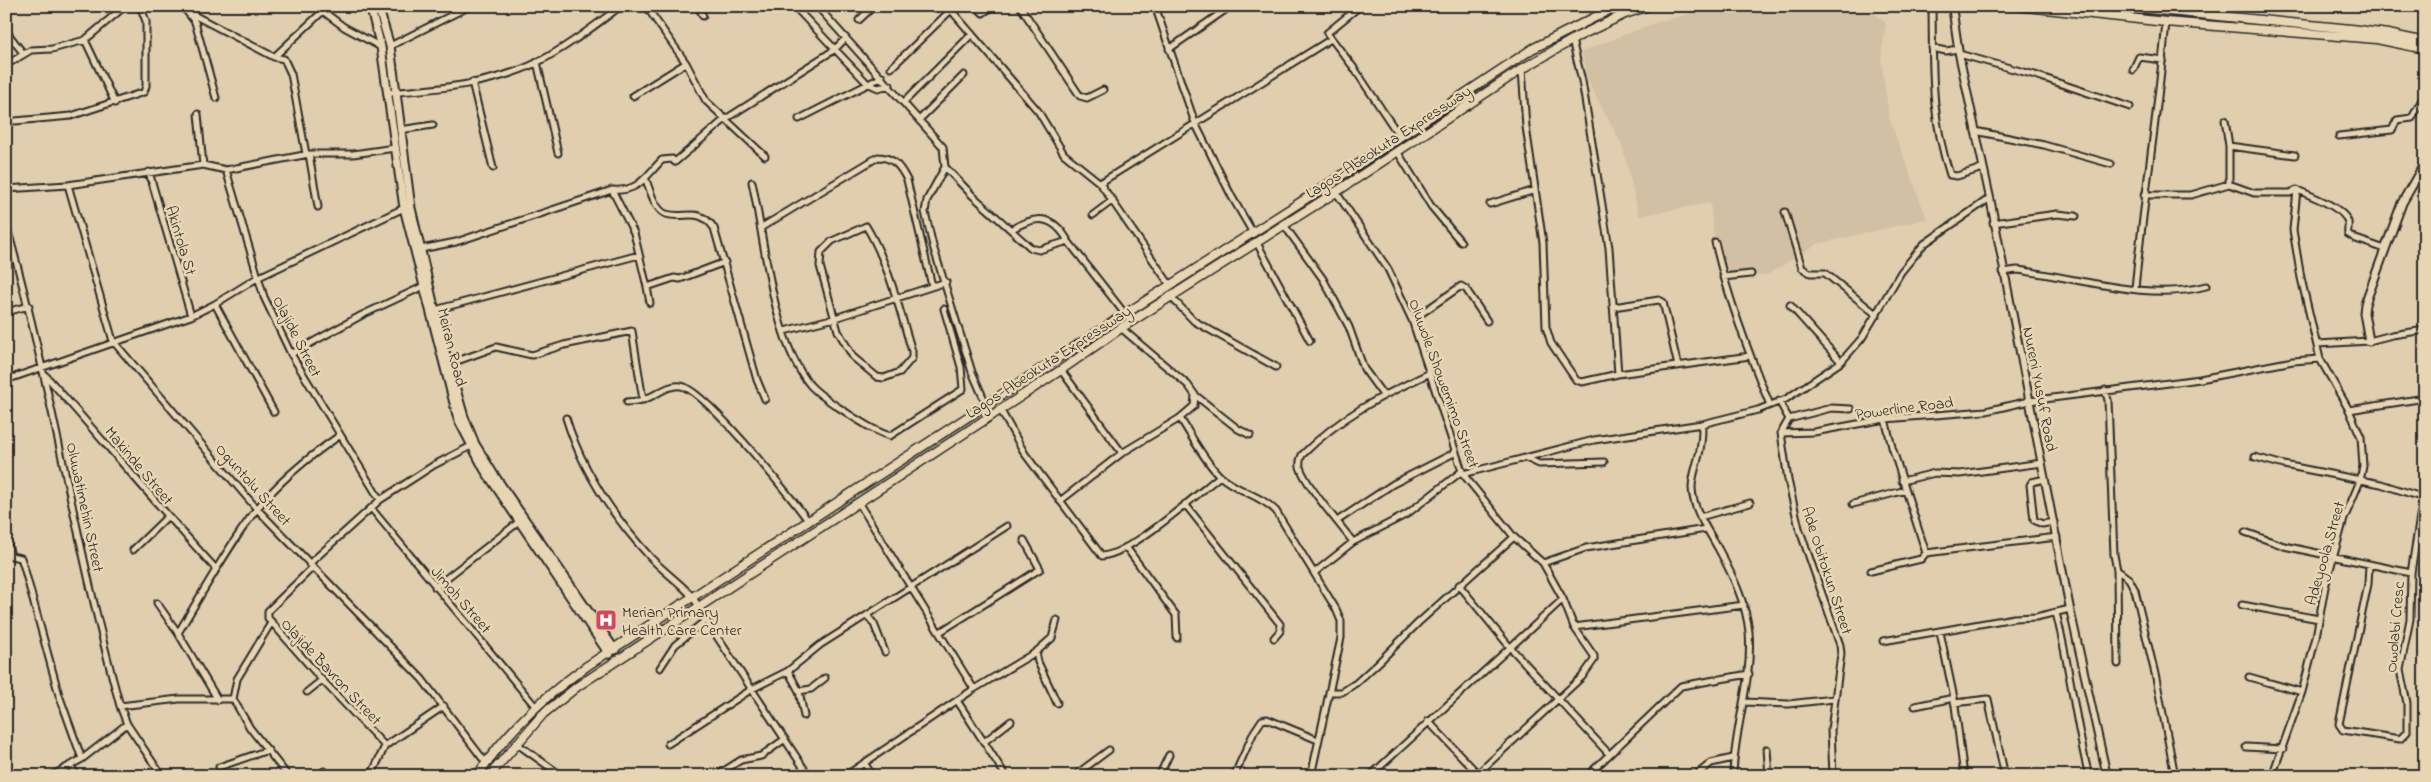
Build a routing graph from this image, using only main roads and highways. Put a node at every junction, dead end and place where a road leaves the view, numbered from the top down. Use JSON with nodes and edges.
{"nodes":[{"id":1,"x":370,"y":6,"type":"edge"},
{"id":2,"x":378,"y":6,"type":"edge"},
{"id":3,"x":1618,"y":6,"type":"edge"},
{"id":4,"x":1648,"y":6,"type":"edge"},
{"id":5,"x":2016,"y":6,"type":"edge"},
{"id":6,"x":2118,"y":6,"type":"edge"},
{"id":7,"x":2174,"y":9,"type":"edge"},
{"id":8,"x":2425,"y":42,"type":"edge"},
{"id":9,"x":2425,"y":50,"type":"edge"},
{"id":10,"x":2425,"y":163,"type":"edge"},
{"id":11,"x":2370,"y":341,"type":"road end"},
{"id":12,"x":461,"y":418,"type":"junction"},
{"id":13,"x":473,"y":445,"type":"junction"},
{"id":14,"x":612,"y":652,"type":"junction"},
{"id":15,"x":477,"y":776,"type":"edge"},
{"id":16,"x":489,"y":776,"type":"edge"}],
"edges":[{"from":1,"to":12,"type":"main road","name":"Meiran Road"},
{"from":2,"to":12,"type":"main road","name":"Meiran Road"},
{"from":3,"to":14,"type":"highway","name":"Lagos-Abeokuta Expressway"},
{"from":4,"to":16,"type":"highway","name":"Lagos-Abeokuta Expressway"},
{"from":5,"to":9,"type":"highway"},
{"from":6,"to":7,"type":"highway"},
{"from":7,"to":8,"type":"highway"},
{"from":10,"to":11,"type":"main road"},
{"from":12,"to":13,"type":"main road","name":"Meiran Road"},
{"from":13,"to":14,"type":"main road","name":"Meiran Road"},
{"from":13,"to":14,"type":"main road","name":"Meiran Road"},
{"from":14,"to":15,"type":"highway","name":"Lagos-Abeokuta Expressway"}]}
